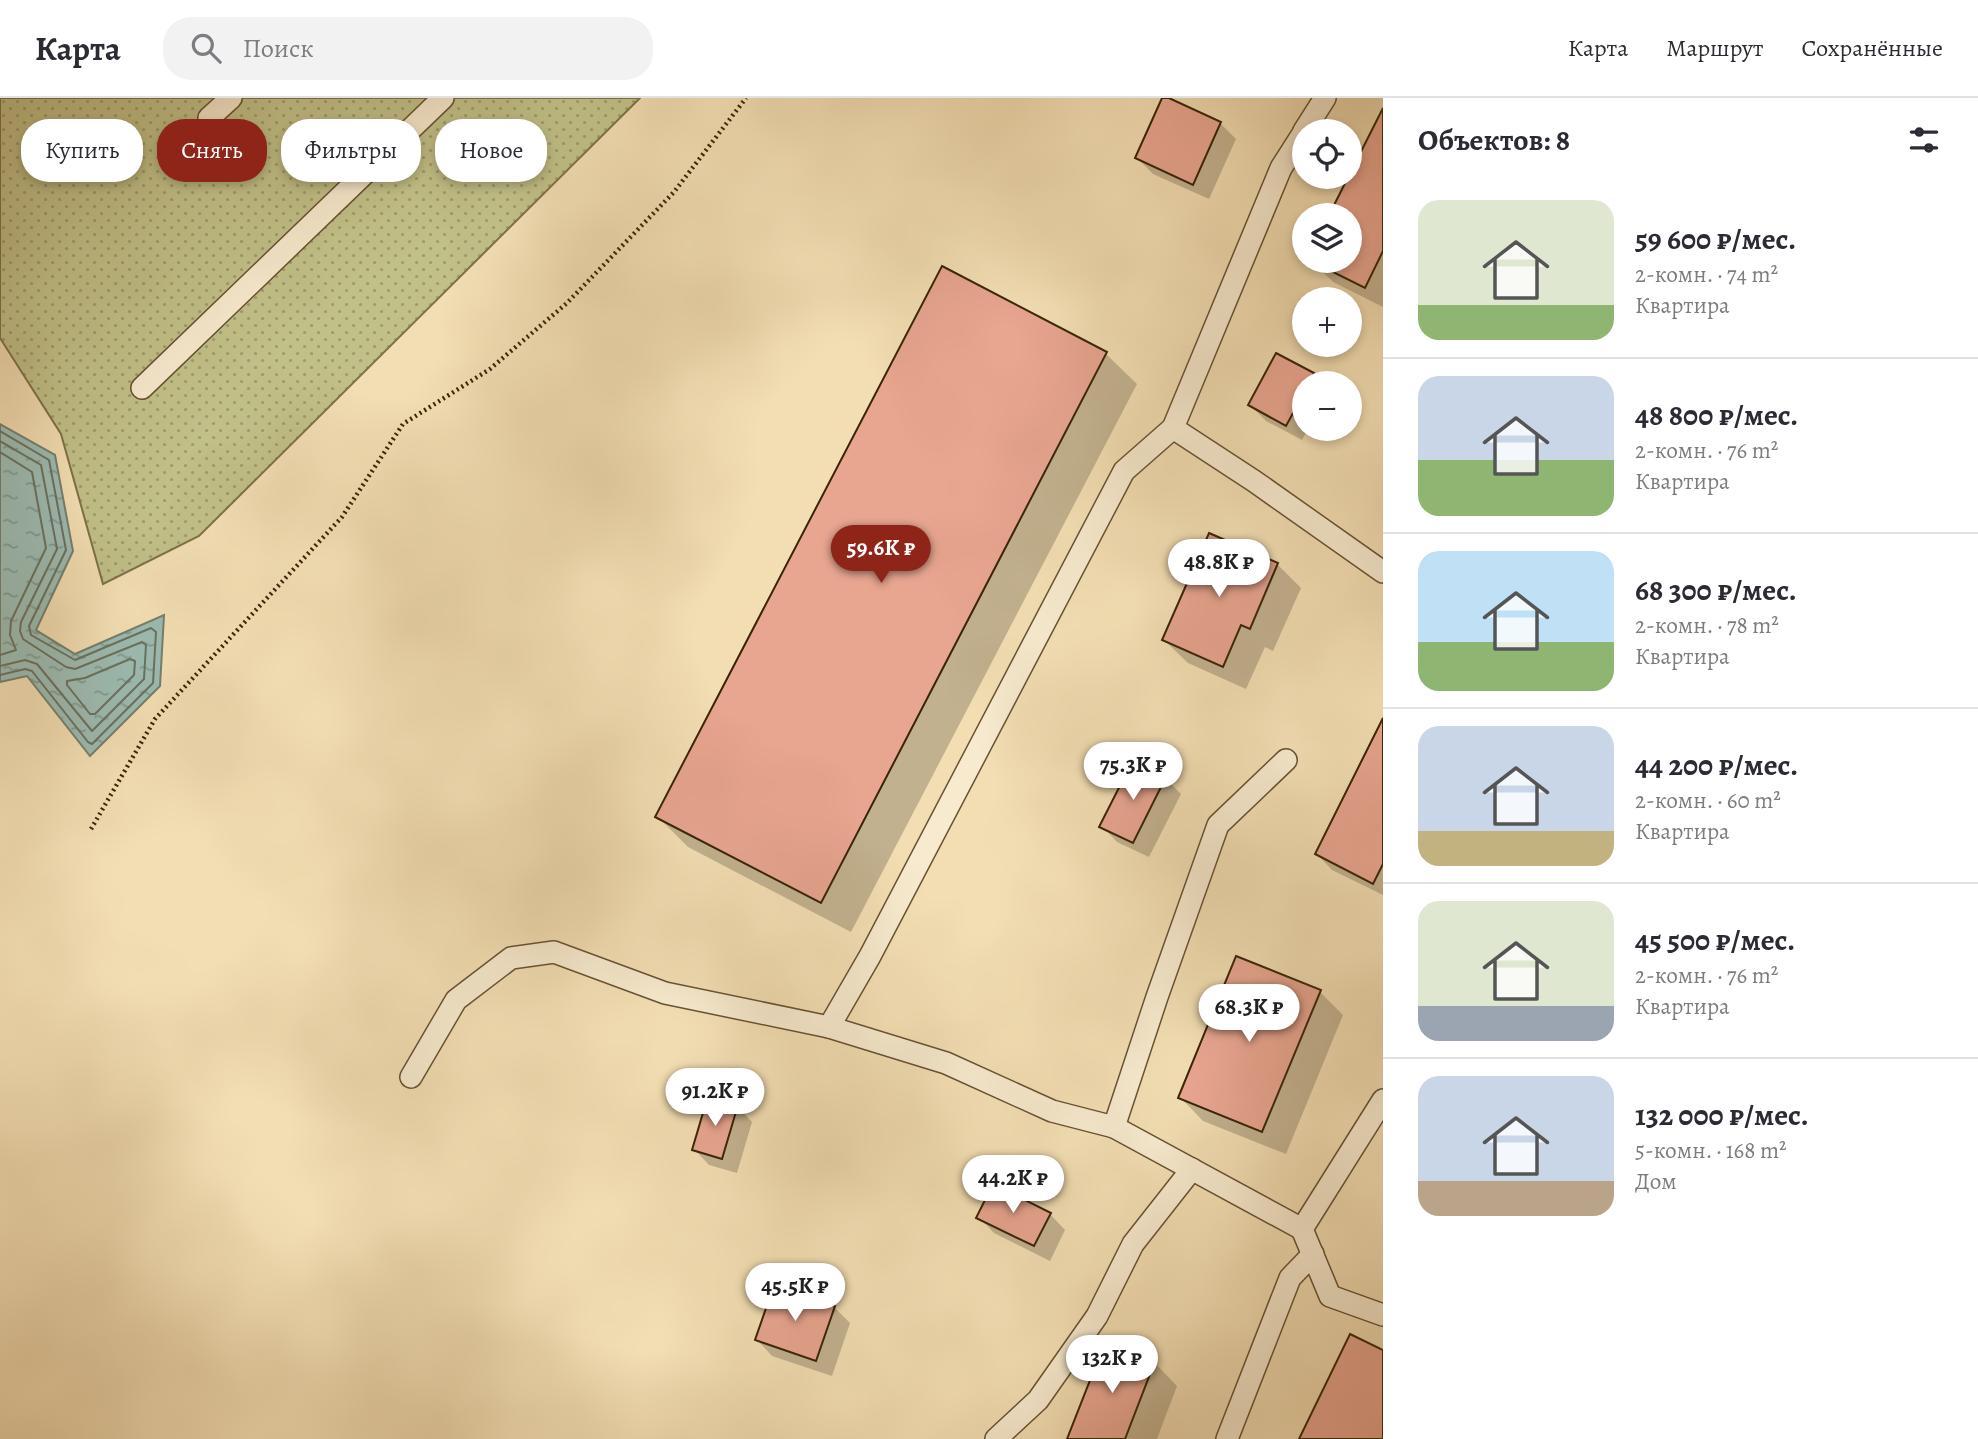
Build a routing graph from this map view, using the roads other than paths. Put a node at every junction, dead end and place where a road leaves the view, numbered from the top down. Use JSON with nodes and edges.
{"nodes":[{"id":1,"x":232,"y":98,"type":"edge"},
{"id":2,"x":443,"y":98,"type":"edge"},
{"id":3,"x":1325,"y":98,"type":"edge"},
{"id":4,"x":209,"y":118,"type":"dead end"},
{"id":5,"x":1312,"y":119,"type":"edge"},
{"id":6,"x":1292,"y":151,"type":"edge"},
{"id":7,"x":142,"y":388,"type":"dead end"},
{"id":8,"x":1173,"y":428,"type":"junction"},
{"id":9,"x":1383,"y":572,"type":"edge"},
{"id":10,"x":1286,"y":760,"type":"dead end"},
{"id":11,"x":829,"y":1027,"type":"junction"},
{"id":12,"x":411,"y":1077,"type":"dead end"},
{"id":13,"x":1383,"y":1100,"type":"edge"},
{"id":14,"x":1114,"y":1128,"type":"junction"},
{"id":15,"x":1192,"y":1169,"type":"junction"},
{"id":16,"x":1302,"y":1229,"type":"junction"},
{"id":17,"x":1313,"y":1254,"type":"junction"},
{"id":18,"x":1383,"y":1315,"type":"edge"},
{"id":19,"x":996,"y":1439,"type":"edge"},
{"id":20,"x":1227,"y":1439,"type":"edge"}],
"edges":[{"from":1,"to":4,"type":"lane"},
{"from":2,"to":7,"type":"lane"},
{"from":3,"to":5,"type":"lane"},
{"from":6,"to":8,"type":"lane"},
{"from":8,"to":9,"type":"lane"},
{"from":8,"to":11,"type":"lane"},
{"from":10,"to":14,"type":"lane"},
{"from":11,"to":12,"type":"lane"},
{"from":11,"to":14,"type":"lane"},
{"from":13,"to":16,"type":"lane"},
{"from":14,"to":15,"type":"lane"},
{"from":15,"to":16,"type":"lane"},
{"from":15,"to":19,"type":"lane"},
{"from":16,"to":17,"type":"lane"},
{"from":17,"to":18,"type":"lane"},
{"from":17,"to":20,"type":"lane"}]}
